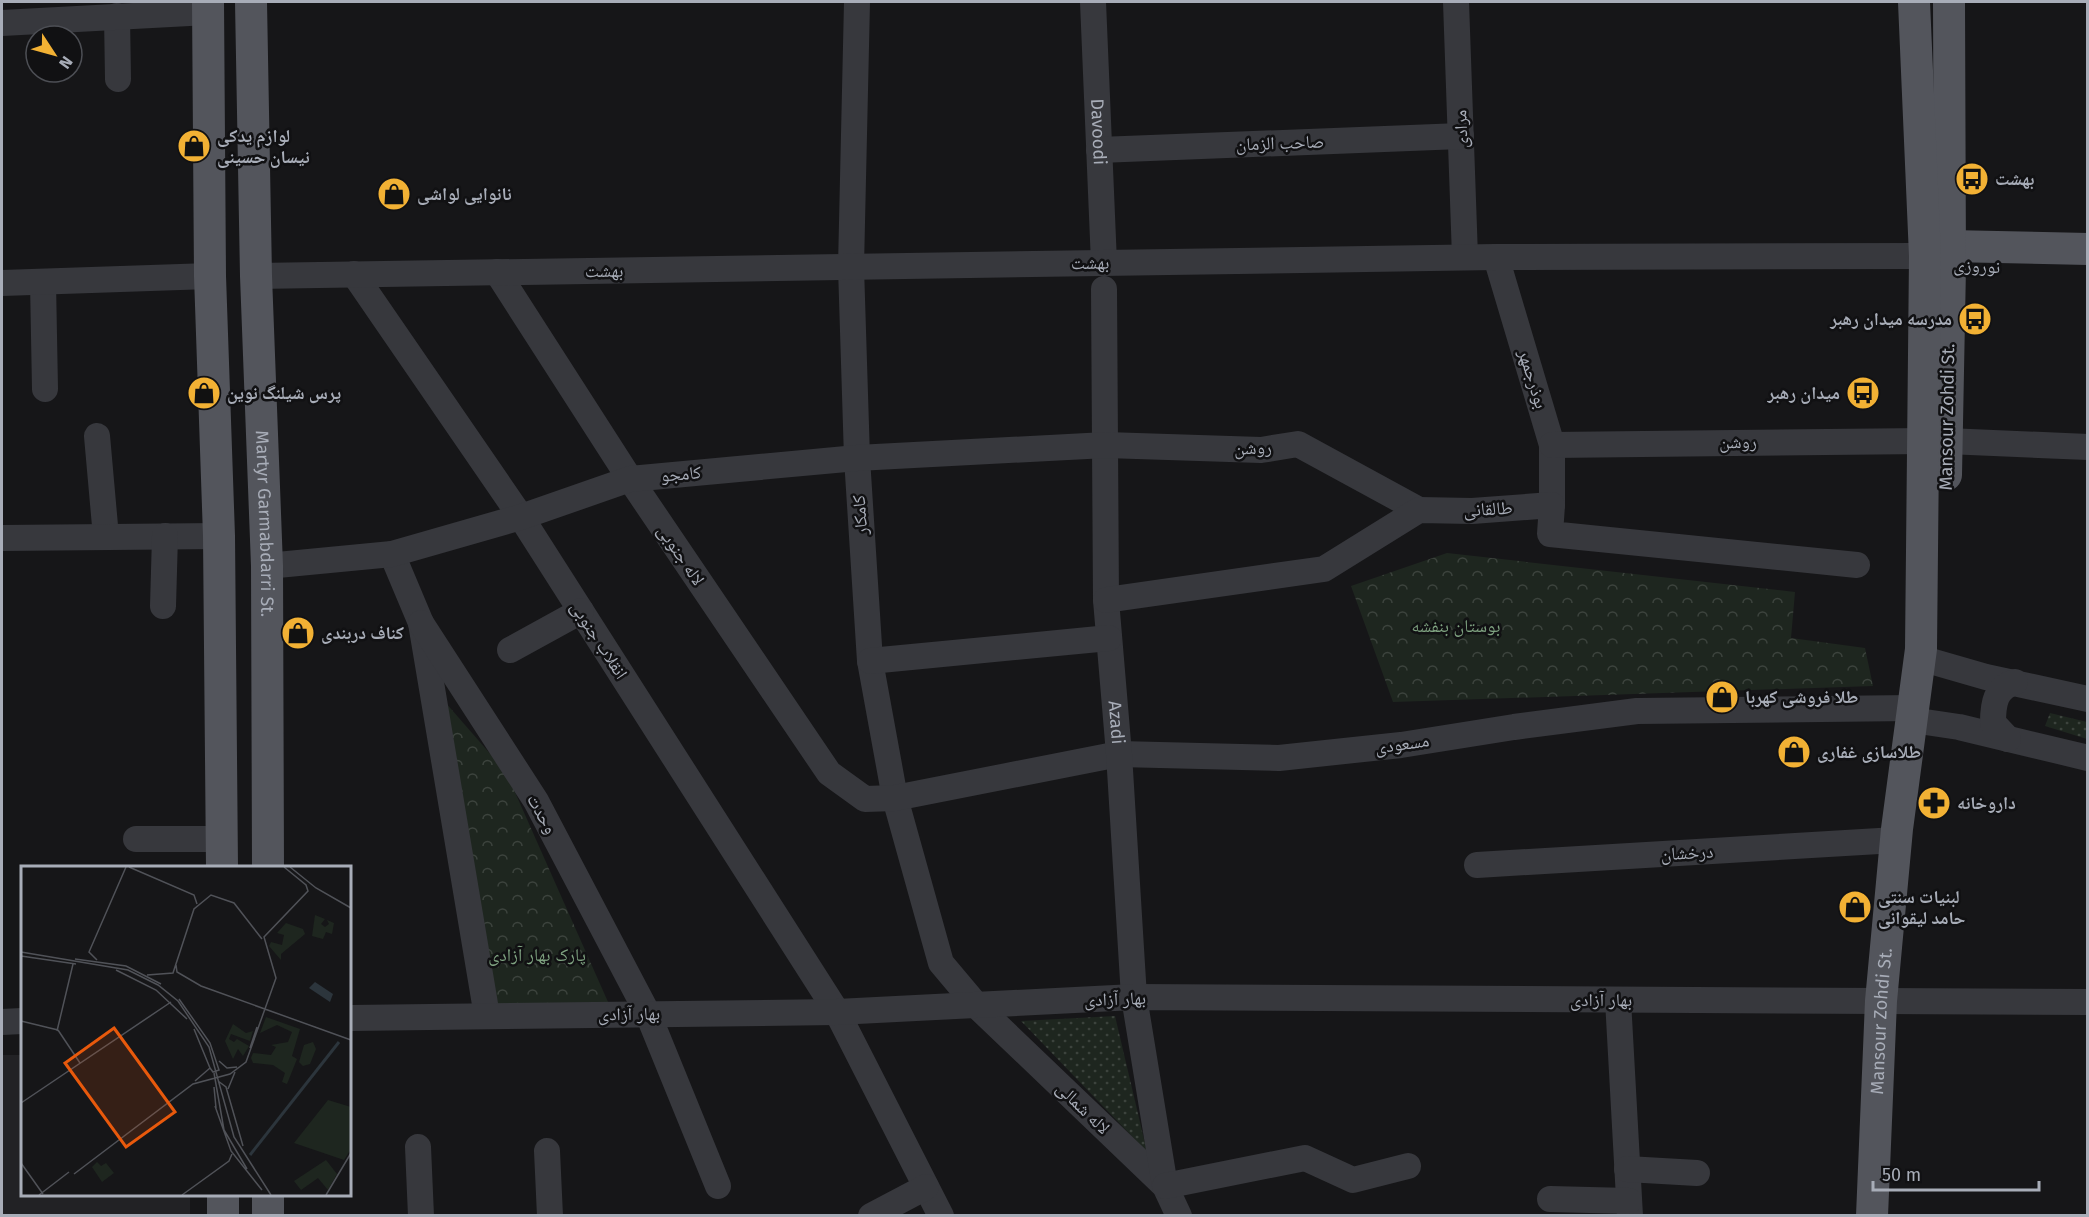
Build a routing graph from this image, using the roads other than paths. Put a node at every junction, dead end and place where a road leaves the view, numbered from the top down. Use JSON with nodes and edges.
{"nodes":[{"id":1,"x":251,"y":2,"type":"edge"},
{"id":2,"x":857,"y":2,"type":"edge"},
{"id":3,"x":1094,"y":2,"type":"edge"},
{"id":4,"x":1456,"y":2,"type":"edge"},
{"id":5,"x":1914,"y":2,"type":"edge"},
{"id":6,"x":1949,"y":2,"type":"edge"},
{"id":7,"x":208,"y":7,"type":"edge"},
{"id":8,"x":76,"y":10,"type":"edge"},
{"id":9,"x":117,"y":16,"type":"junction"},
{"id":10,"x":2,"y":23,"type":"edge"},
{"id":11,"x":118,"y":79,"type":"dead end"},
{"id":12,"x":1461,"y":136,"type":"junction"},
{"id":13,"x":1099,"y":150,"type":"junction"},
{"id":14,"x":2088,"y":249,"type":"edge"},
{"id":15,"x":1496,"y":256,"type":"junction"},
{"id":16,"x":1941,"y":256,"type":"junction"},
{"id":17,"x":1465,"y":257,"type":"junction"},
{"id":18,"x":1104,"y":263,"type":"junction"},
{"id":19,"x":851,"y":267,"type":"junction"},
{"id":20,"x":2088,"y":270,"type":"edge"},
{"id":21,"x":497,"y":272,"type":"junction"},
{"id":22,"x":354,"y":274,"type":"junction"},
{"id":23,"x":210,"y":276,"type":"junction"},
{"id":24,"x":256,"y":276,"type":"junction"},
{"id":25,"x":51,"y":282,"type":"junction"},
{"id":26,"x":2,"y":284,"type":"edge"},
{"id":27,"x":1104,"y":289,"type":"dead end"},
{"id":28,"x":53,"y":384,"type":"dead end"},
{"id":29,"x":97,"y":436,"type":"dead end"},
{"id":30,"x":1936,"y":441,"type":"junction"},
{"id":31,"x":1106,"y":445,"type":"junction"},
{"id":32,"x":1552,"y":445,"type":"junction"},
{"id":33,"x":2088,"y":447,"type":"edge"},
{"id":34,"x":857,"y":458,"type":"junction"},
{"id":35,"x":630,"y":479,"type":"junction"},
{"id":36,"x":1552,"y":505,"type":"junction"},
{"id":37,"x":1419,"y":510,"type":"junction"},
{"id":38,"x":521,"y":517,"type":"junction"},
{"id":39,"x":165,"y":536,"type":"junction"},
{"id":40,"x":219,"y":536,"type":"junction"},
{"id":41,"x":106,"y":537,"type":"junction"},
{"id":42,"x":2,"y":538,"type":"edge"},
{"id":43,"x":392,"y":554,"type":"junction"},
{"id":44,"x":1857,"y":565,"type":"dead end"},
{"id":45,"x":267,"y":566,"type":"junction"},
{"id":46,"x":1106,"y":600,"type":"junction"},
{"id":47,"x":163,"y":606,"type":"dead end"},
{"id":48,"x":581,"y":611,"type":"junction"},
{"id":49,"x":421,"y":623,"type":"junction"},
{"id":50,"x":1109,"y":638,"type":"junction"},
{"id":51,"x":510,"y":650,"type":"dead end"},
{"id":52,"x":1921,"y":654,"type":"junction"},
{"id":53,"x":870,"y":661,"type":"junction"},
{"id":54,"x":2024,"y":684,"type":"junction"},
{"id":55,"x":2088,"y":690,"type":"edge"},
{"id":56,"x":2088,"y":699,"type":"edge"},
{"id":57,"x":1912,"y":714,"type":"junction"},
{"id":58,"x":2008,"y":739,"type":"junction"},
{"id":59,"x":1119,"y":754,"type":"junction"},
{"id":60,"x":2088,"y":758,"type":"edge"},
{"id":61,"x":895,"y":798,"type":"junction"},
{"id":62,"x":136,"y":839,"type":"dead end"},
{"id":63,"x":1896,"y":840,"type":"junction"},
{"id":64,"x":222,"y":853,"type":"edge"},
{"id":65,"x":1477,"y":865,"type":"dead end"},
{"id":66,"x":268,"y":866,"type":"edge"},
{"id":67,"x":1134,"y":997,"type":"junction"},
{"id":68,"x":1618,"y":1000,"type":"junction"},
{"id":69,"x":1881,"y":1001,"type":"junction"},
{"id":70,"x":2088,"y":1002,"type":"edge"},
{"id":71,"x":978,"y":1006,"type":"junction"},
{"id":72,"x":837,"y":1012,"type":"junction"},
{"id":73,"x":648,"y":1014,"type":"junction"},
{"id":74,"x":487,"y":1016,"type":"junction"},
{"id":75,"x":351,"y":1018,"type":"edge"},
{"id":76,"x":21,"y":1021,"type":"edge"},
{"id":77,"x":2,"y":1022,"type":"edge"},
{"id":78,"x":417,"y":1147,"type":"dead end"},
{"id":79,"x":548,"y":1151,"type":"dead end"},
{"id":80,"x":1408,"y":1166,"type":"dead end"},
{"id":81,"x":1627,"y":1169,"type":"junction"},
{"id":82,"x":1697,"y":1173,"type":"dead end"},
{"id":83,"x":718,"y":1186,"type":"dead end"},
{"id":84,"x":1165,"y":1186,"type":"junction"},
{"id":85,"x":926,"y":1187,"type":"junction"},
{"id":86,"x":223,"y":1196,"type":"edge"},
{"id":87,"x":268,"y":1196,"type":"edge"},
{"id":88,"x":1550,"y":1199,"type":"dead end"},
{"id":89,"x":1629,"y":1208,"type":"edge"},
{"id":90,"x":223,"y":1215,"type":"edge"},
{"id":91,"x":268,"y":1215,"type":"edge"},
{"id":92,"x":421,"y":1215,"type":"edge"},
{"id":93,"x":550,"y":1215,"type":"edge"},
{"id":94,"x":871,"y":1215,"type":"edge"},
{"id":95,"x":941,"y":1215,"type":"edge"},
{"id":96,"x":1179,"y":1215,"type":"edge"},
{"id":97,"x":1872,"y":1215,"type":"edge"}],
"edges":[{"from":1,"to":24,"type":"main road","name":"Martyr Garmabdarri St."},
{"from":2,"to":19,"type":"street","name":"کامکار"},
{"from":3,"to":13,"type":"street","name":"Davoodi"},
{"from":4,"to":12,"type":"street","name":"مرادی"},
{"from":5,"to":16,"type":"main road","name":"Mansour Zohdi St."},
{"from":6,"to":16,"type":"main road","name":"Mansour Zohdi St."},
{"from":7,"to":9,"type":"street"},
{"from":7,"to":23,"type":"main road"},
{"from":8,"to":9,"type":"street"},
{"from":8,"to":10,"type":"street"},
{"from":9,"to":11,"type":"street"},
{"from":12,"to":13,"type":"street","name":"صاحب الزمان"},
{"from":12,"to":17,"type":"street","name":"مرادی"},
{"from":13,"to":18,"type":"street","name":"Davoodi"},
{"from":14,"to":16,"type":"main road","name":"نوروزی"},
{"from":15,"to":16,"type":"street","name":"بهشت"},
{"from":15,"to":17,"type":"street","name":"بهشت"},
{"from":15,"to":32,"type":"street","name":"بوذرجمهر"},
{"from":16,"to":20,"type":"main road","name":"نوروزی"},
{"from":16,"to":30,"type":"main road","name":"Mansour Zohdi St."},
{"from":17,"to":18,"type":"street","name":"بهشت"},
{"from":18,"to":19,"type":"street","name":"بهشت"},
{"from":19,"to":21,"type":"street","name":"بهشت"},
{"from":19,"to":34,"type":"street","name":"کامکار"},
{"from":21,"to":22,"type":"street","name":"بهشت"},
{"from":21,"to":35,"type":"street","name":"لاله جنوبی"},
{"from":22,"to":24,"type":"street","name":"بهشت"},
{"from":22,"to":38,"type":"street","name":"انقلاب جنوبی"},
{"from":23,"to":24,"type":"main road"},
{"from":23,"to":25,"type":"street"},
{"from":23,"to":40,"type":"main road"},
{"from":24,"to":45,"type":"main road","name":"Martyr Garmabdarri St."},
{"from":25,"to":26,"type":"street"},
{"from":25,"to":28,"type":"street"},
{"from":27,"to":31,"type":"street"},
{"from":29,"to":41,"type":"street"},
{"from":30,"to":32,"type":"street","name":"روشن"},
{"from":30,"to":33,"type":"street","name":"روشن"},
{"from":30,"to":52,"type":"main road","name":"Mansour Zohdi St."},
{"from":31,"to":34,"type":"street","name":"کامجو"},
{"from":31,"to":37,"type":"street","name":"روشن"},
{"from":31,"to":46,"type":"street","name":"Azadi"},
{"from":32,"to":36,"type":"street","name":"بوذرجمهر"},
{"from":34,"to":35,"type":"street","name":"کامجو"},
{"from":34,"to":53,"type":"street","name":"کامکار"},
{"from":35,"to":38,"type":"street","name":"کامجو"},
{"from":35,"to":61,"type":"street","name":"لاله جنوبی"},
{"from":36,"to":37,"type":"street","name":"طالقانی"},
{"from":36,"to":44,"type":"street"},
{"from":37,"to":46,"type":"street"},
{"from":38,"to":43,"type":"street","name":"کامجو"},
{"from":38,"to":48,"type":"street","name":"انقلاب جنوبی"},
{"from":39,"to":40,"type":"street"},
{"from":39,"to":41,"type":"street"},
{"from":39,"to":47,"type":"street"},
{"from":40,"to":64,"type":"main road"},
{"from":41,"to":42,"type":"street"},
{"from":43,"to":45,"type":"street","name":"کامجو"},
{"from":43,"to":49,"type":"street","name":"وحدت"},
{"from":45,"to":66,"type":"main road","name":"Martyr Garmabdarri St."},
{"from":46,"to":50,"type":"street","name":"Azadi"},
{"from":48,"to":51,"type":"street"},
{"from":48,"to":72,"type":"street","name":"انقلاب جنوبی"},
{"from":49,"to":73,"type":"street","name":"وحدت"},
{"from":49,"to":74,"type":"street","name":"وحدت"},
{"from":50,"to":53,"type":"street"},
{"from":50,"to":59,"type":"street","name":"Azadi"},
{"from":52,"to":54,"type":"street"},
{"from":52,"to":57,"type":"main road","name":"Mansour Zohdi St."},
{"from":53,"to":61,"type":"street","name":"کامکار"},
{"from":54,"to":55,"type":"street"},
{"from":54,"to":56,"type":"street"},
{"from":54,"to":58,"type":"street"},
{"from":57,"to":58,"type":"street"},
{"from":57,"to":59,"type":"street","name":"مسعودی"},
{"from":57,"to":63,"type":"main road","name":"Mansour Zohdi St."},
{"from":58,"to":60,"type":"street"},
{"from":59,"to":61,"type":"street","name":"مسعودی"},
{"from":59,"to":67,"type":"street","name":"Azadi"},
{"from":61,"to":71,"type":"street","name":"کامکار"},
{"from":62,"to":64,"type":"street"},
{"from":63,"to":65,"type":"street","name":"درخشان"},
{"from":63,"to":69,"type":"main road","name":"Mansour Zohdi St."},
{"from":67,"to":68,"type":"street","name":"بهار آزادی"},
{"from":67,"to":71,"type":"street","name":"بهار آزادی"},
{"from":67,"to":84,"type":"street"},
{"from":68,"to":69,"type":"street","name":"بهار آزادی"},
{"from":68,"to":81,"type":"street"},
{"from":69,"to":70,"type":"street","name":"بهار آزادی"},
{"from":69,"to":97,"type":"main road","name":"Mansour Zohdi St."},
{"from":71,"to":72,"type":"street","name":"بهار آزادی"},
{"from":71,"to":84,"type":"street","name":"لاله شمالی"},
{"from":72,"to":73,"type":"street","name":"بهار آزادی"},
{"from":72,"to":85,"type":"street","name":"انقلاب جنوبی"},
{"from":73,"to":74,"type":"street","name":"بهار آزادی"},
{"from":73,"to":83,"type":"street","name":"وحدت"},
{"from":74,"to":75,"type":"street","name":"بهار آزادی"},
{"from":76,"to":77,"type":"street"},
{"from":78,"to":92,"type":"street"},
{"from":79,"to":93,"type":"street"},
{"from":80,"to":84,"type":"street"},
{"from":81,"to":82,"type":"street"},
{"from":81,"to":89,"type":"street"},
{"from":84,"to":96,"type":"street","name":"لاله شمالی"},
{"from":85,"to":94,"type":"street"},
{"from":85,"to":95,"type":"street","name":"انقلاب جنوبی"},
{"from":86,"to":90,"type":"main road"},
{"from":87,"to":91,"type":"main road"},
{"from":88,"to":89,"type":"street"}]}
